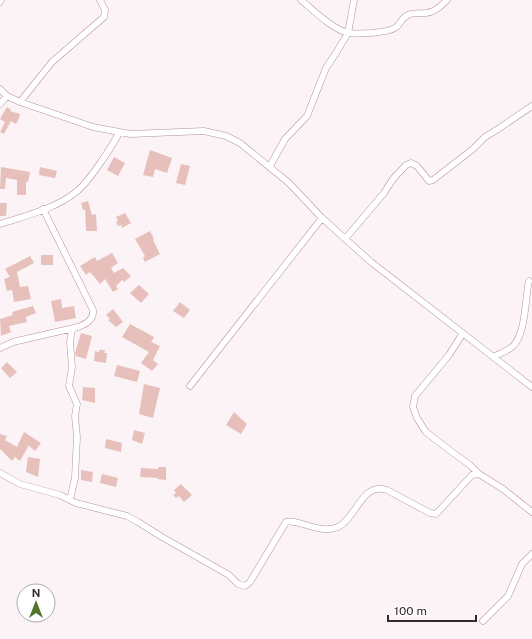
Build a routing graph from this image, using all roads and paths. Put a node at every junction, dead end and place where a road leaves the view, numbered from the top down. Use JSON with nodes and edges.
{"nodes":[{"id":1,"x":100,"y":0,"type":"edge"},
{"id":2,"x":300,"y":0,"type":"edge"},
{"id":3,"x":354,"y":0,"type":"edge"},
{"id":4,"x":447,"y":0,"type":"edge"},
{"id":5,"x":348,"y":33,"type":"junction"},
{"id":6,"x":0,"y":89,"type":"edge"},
{"id":7,"x":7,"y":96,"type":"junction"},
{"id":8,"x":20,"y":102,"type":"junction"},
{"id":9,"x":0,"y":104,"type":"edge"},
{"id":10,"x":532,"y":106,"type":"edge"},
{"id":11,"x":119,"y":133,"type":"junction"},
{"id":12,"x":270,"y":166,"type":"junction"},
{"id":13,"x":43,"y":209,"type":"junction"},
{"id":14,"x":322,"y":218,"type":"junction"},
{"id":15,"x":0,"y":224,"type":"edge"},
{"id":16,"x":345,"y":239,"type":"junction"},
{"id":17,"x":529,"y":281,"type":"dead end"},
{"id":18,"x":72,"y":329,"type":"junction"},
{"id":19,"x":463,"y":333,"type":"junction"},
{"id":20,"x":0,"y":348,"type":"edge"},
{"id":21,"x":493,"y":357,"type":"junction"},
{"id":22,"x":190,"y":386,"type":"dead end"},
{"id":23,"x":532,"y":387,"type":"edge"},
{"id":24,"x":0,"y":473,"type":"edge"},
{"id":25,"x":479,"y":474,"type":"junction"},
{"id":26,"x":70,"y":500,"type":"junction"},
{"id":27,"x":532,"y":512,"type":"edge"},
{"id":28,"x":532,"y":554,"type":"edge"},
{"id":29,"x":483,"y":620,"type":"dead end"}],
"edges":[{"from":1,"to":8,"type":"street"},
{"from":2,"to":5,"type":"street"},
{"from":3,"to":5,"type":"street"},
{"from":4,"to":5,"type":"street"},
{"from":5,"to":12,"type":"street"},
{"from":6,"to":7,"type":"street"},
{"from":7,"to":8,"type":"street"},
{"from":7,"to":9,"type":"street"},
{"from":8,"to":11,"type":"street"},
{"from":10,"to":16,"type":"street"},
{"from":11,"to":12,"type":"street"},
{"from":11,"to":13,"type":"street"},
{"from":12,"to":14,"type":"street"},
{"from":13,"to":15,"type":"street"},
{"from":13,"to":18,"type":"street"},
{"from":14,"to":16,"type":"street"},
{"from":14,"to":22,"type":"street"},
{"from":16,"to":19,"type":"street"},
{"from":17,"to":21,"type":"street"},
{"from":18,"to":20,"type":"street"},
{"from":18,"to":26,"type":"street"},
{"from":19,"to":21,"type":"street"},
{"from":19,"to":25,"type":"street"},
{"from":21,"to":23,"type":"street"},
{"from":24,"to":26,"type":"street"},
{"from":25,"to":26,"type":"street"},
{"from":25,"to":27,"type":"street"},
{"from":28,"to":29,"type":"street"}]}
